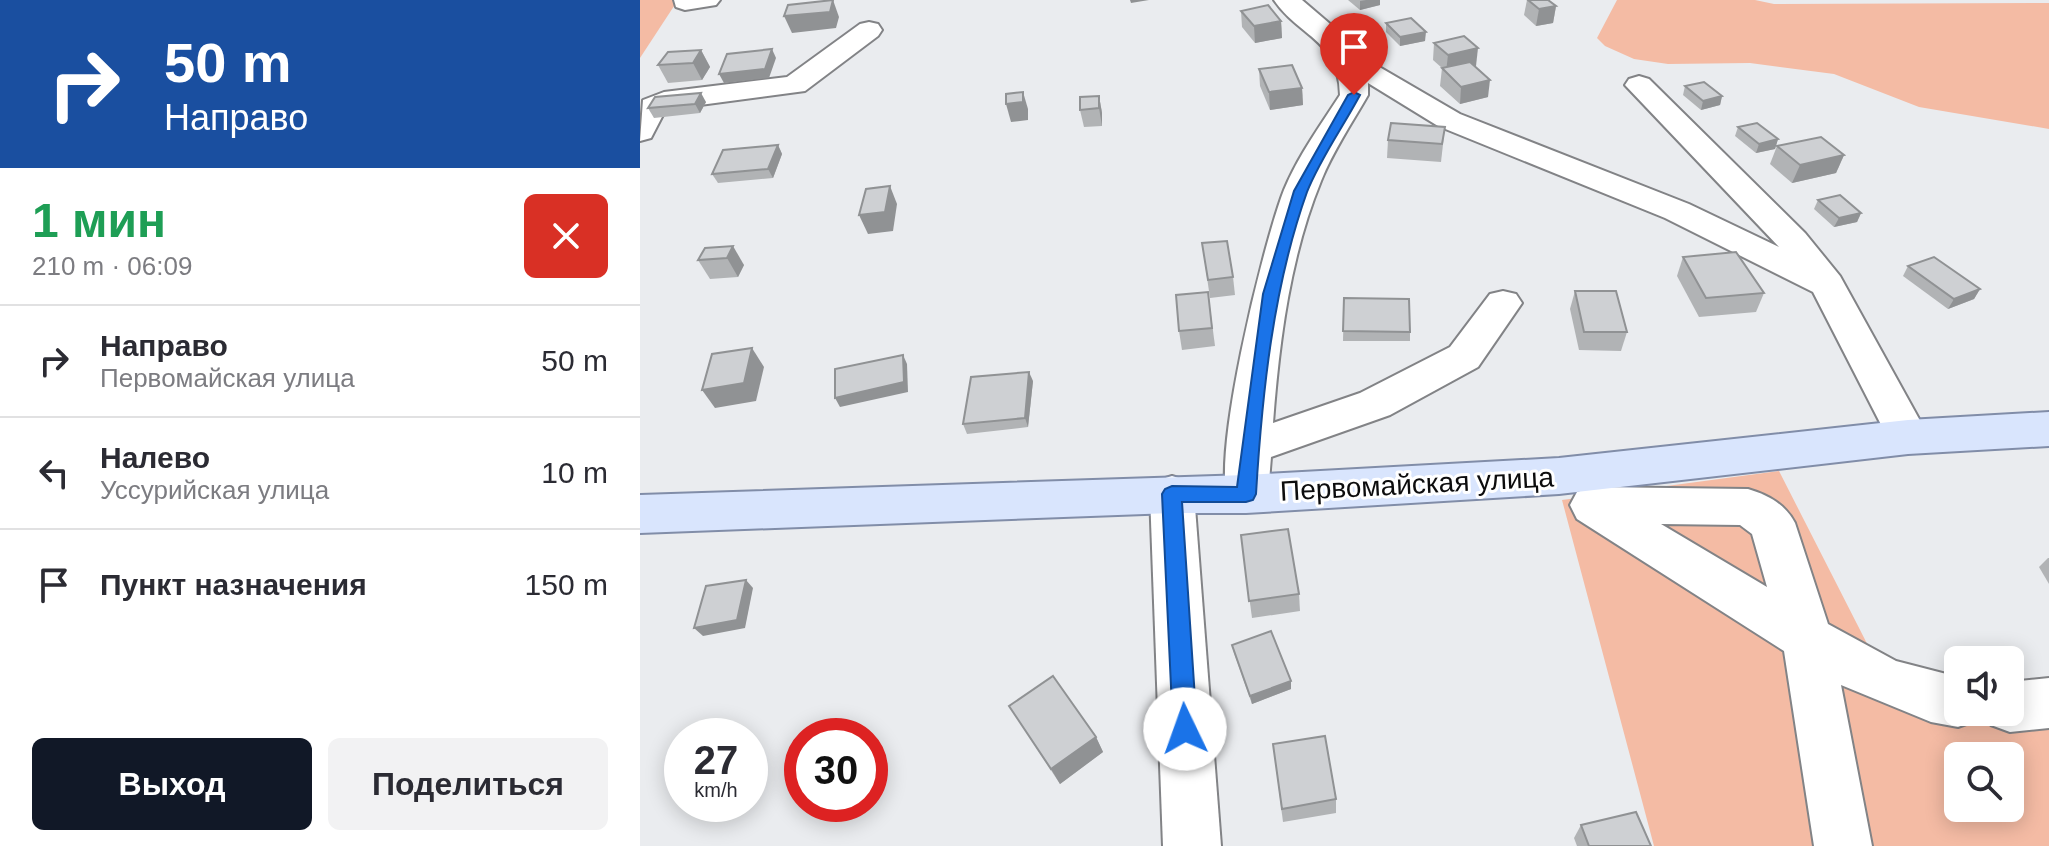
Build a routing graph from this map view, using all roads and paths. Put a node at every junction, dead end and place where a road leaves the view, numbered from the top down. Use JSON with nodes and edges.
{"nodes":[{"id":1,"x":1287,"y":0,"type":"edge"},
{"id":2,"x":869,"y":30,"type":"dead end"},
{"id":3,"x":1349,"y":60,"type":"junction"},
{"id":4,"x":1639,"y":85,"type":"dead end"},
{"id":5,"x":640,"y":132,"type":"edge"},
{"id":6,"x":1827,"y":284,"type":"junction"},
{"id":7,"x":1503,"y":303,"type":"dead end"},
{"id":8,"x":2049,"y":429,"type":"edge"},
{"id":9,"x":1908,"y":437,"type":"junction"},
{"id":10,"x":1249,"y":448,"type":"junction"},
{"id":11,"x":1576,"y":491,"type":"junction"},
{"id":12,"x":1172,"y":494,"type":"junction"},
{"id":13,"x":1246,"y":494,"type":"junction"},
{"id":14,"x":640,"y":514,"type":"edge"},
{"id":15,"x":1807,"y":638,"type":"junction"},
{"id":16,"x":1944,"y":700,"type":"edge"},
{"id":17,"x":2049,"y":703,"type":"edge"},
{"id":18,"x":2024,"y":706,"type":"edge"},
{"id":19,"x":1192,"y":846,"type":"edge"},
{"id":20,"x":1843,"y":846,"type":"edge"}],
"edges":[{"from":1,"to":3,"type":"street"},
{"from":2,"to":5,"type":"street"},
{"from":3,"to":6,"type":"street"},
{"from":3,"to":10,"type":"street"},
{"from":4,"to":6,"type":"street"},
{"from":6,"to":9,"type":"street"},
{"from":7,"to":10,"type":"street"},
{"from":8,"to":9,"type":"main road","name":"Первомайская улица"},
{"from":9,"to":11,"type":"main road","name":"Первомайская улица"},
{"from":10,"to":13,"type":"street"},
{"from":11,"to":13,"type":"main road","name":"Первомайская улица"},
{"from":11,"to":15,"type":"street"},
{"from":11,"to":15,"type":"street"},
{"from":12,"to":13,"type":"main road","name":"Первомайская улица"},
{"from":12,"to":14,"type":"main road","name":"Первомайская улица"},
{"from":12,"to":19,"type":"street"},
{"from":15,"to":16,"type":"street"},
{"from":15,"to":20,"type":"street"},
{"from":17,"to":18,"type":"street"}]}
